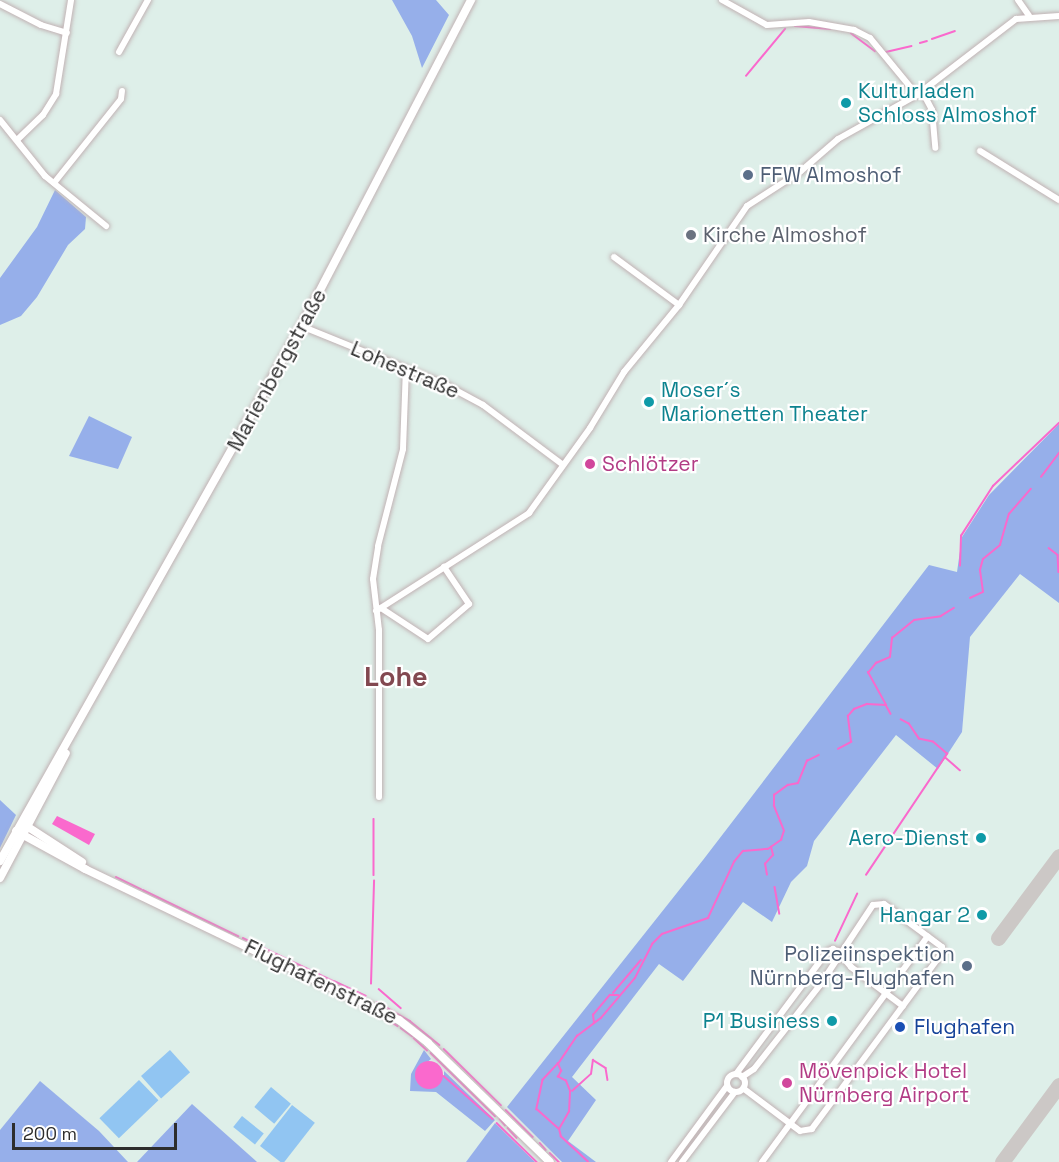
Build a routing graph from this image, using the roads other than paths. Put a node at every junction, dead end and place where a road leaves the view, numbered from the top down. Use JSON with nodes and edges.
{"nodes":[{"id":1,"x":71,"y":0,"type":"edge"},
{"id":2,"x":148,"y":0,"type":"edge"},
{"id":3,"x":471,"y":0,"type":"edge"},
{"id":4,"x":722,"y":0,"type":"edge"},
{"id":5,"x":1018,"y":0,"type":"edge"},
{"id":6,"x":0,"y":3,"type":"edge"},
{"id":7,"x":1029,"y":16,"type":"junction"},
{"id":8,"x":1059,"y":16,"type":"edge"},
{"id":9,"x":67,"y":33,"type":"junction"},
{"id":10,"x":119,"y":52,"type":"dead end"},
{"id":11,"x":122,"y":91,"type":"dead end"},
{"id":12,"x":919,"y":93,"type":"junction"},
{"id":13,"x":0,"y":120,"type":"edge"},
{"id":14,"x":17,"y":140,"type":"junction"},
{"id":15,"x":935,"y":148,"type":"dead end"},
{"id":16,"x":980,"y":151,"type":"dead end"},
{"id":17,"x":54,"y":183,"type":"junction"},
{"id":18,"x":1059,"y":200,"type":"edge"},
{"id":19,"x":106,"y":226,"type":"dead end"},
{"id":20,"x":614,"y":257,"type":"dead end"},
{"id":21,"x":679,"y":305,"type":"junction"},
{"id":22,"x":301,"y":326,"type":"junction"},
{"id":23,"x":406,"y":369,"type":"junction"},
{"id":24,"x":562,"y":464,"type":"junction"},
{"id":25,"x":444,"y":567,"type":"junction"},
{"id":26,"x":378,"y":610,"type":"junction"},
{"id":27,"x":379,"y":797,"type":"dead end"},
{"id":28,"x":22,"y":829,"type":"junction"},
{"id":29,"x":0,"y":861,"type":"edge"},
{"id":30,"x":0,"y":878,"type":"edge"},
{"id":31,"x":928,"y":936,"type":"junction"},
{"id":32,"x":839,"y":953,"type":"junction"},
{"id":33,"x":887,"y":994,"type":"junction"},
{"id":34,"x":903,"y":1006,"type":"junction"},
{"id":35,"x":833,"y":1066,"type":"junction"},
{"id":36,"x":739,"y":1075,"type":"junction"},
{"id":37,"x":849,"y":1078,"type":"junction"},
{"id":38,"x":727,"y":1086,"type":"junction"},
{"id":39,"x":743,"y":1088,"type":"junction"},
{"id":40,"x":735,"y":1092,"type":"junction"},
{"id":41,"x":791,"y":1125,"type":"junction"},
{"id":42,"x":518,"y":1131,"type":"junction"},
{"id":43,"x":544,"y":1162,"type":"edge"},
{"id":44,"x":550,"y":1162,"type":"edge"},
{"id":45,"x":671,"y":1162,"type":"edge"},
{"id":46,"x":682,"y":1162,"type":"edge"},
{"id":47,"x":762,"y":1162,"type":"edge"}],
"edges":[{"from":1,"to":9,"type":"street"},
{"from":2,"to":10,"type":"street"},
{"from":3,"to":22,"type":"main road","name":"Marienbergstraße"},
{"from":4,"to":12,"type":"street"},
{"from":5,"to":7,"type":"street"},
{"from":6,"to":9,"type":"street"},
{"from":7,"to":8,"type":"street"},
{"from":7,"to":12,"type":"street"},
{"from":9,"to":14,"type":"street"},
{"from":11,"to":17,"type":"street"},
{"from":12,"to":15,"type":"street"},
{"from":12,"to":21,"type":"street"},
{"from":13,"to":14,"type":"street"},
{"from":14,"to":17,"type":"street"},
{"from":16,"to":18,"type":"street"},
{"from":17,"to":19,"type":"street"},
{"from":20,"to":21,"type":"street"},
{"from":21,"to":24,"type":"street"},
{"from":22,"to":23,"type":"street","name":"Lohestraße"},
{"from":22,"to":28,"type":"main road","name":"Marienbergstraße"},
{"from":23,"to":24,"type":"street","name":"Lohestraße"},
{"from":23,"to":26,"type":"street"},
{"from":24,"to":25,"type":"street"},
{"from":25,"to":26,"type":"street"},
{"from":25,"to":26,"type":"street"},
{"from":26,"to":27,"type":"street"},
{"from":28,"to":29,"type":"main road","name":"Marienbergstraße"},
{"from":28,"to":30,"type":"main road","name":"Marienbergstraße"},
{"from":28,"to":42,"type":"main road","name":"Flughafenstraße"},
{"from":31,"to":32,"type":"street"},
{"from":31,"to":33,"type":"street"},
{"from":31,"to":34,"type":"street"},
{"from":32,"to":33,"type":"street"},
{"from":32,"to":36,"type":"street"},
{"from":32,"to":36,"type":"street"},
{"from":33,"to":34,"type":"street"},
{"from":33,"to":35,"type":"street"},
{"from":34,"to":37,"type":"street"},
{"from":35,"to":37,"type":"street"},
{"from":35,"to":41,"type":"street"},
{"from":36,"to":38,"type":"street"},
{"from":36,"to":39,"type":"street"},
{"from":37,"to":41,"type":"street"},
{"from":38,"to":40,"type":"street"},
{"from":38,"to":45,"type":"street"},
{"from":39,"to":40,"type":"street"},
{"from":39,"to":41,"type":"street"},
{"from":40,"to":46,"type":"street"},
{"from":41,"to":47,"type":"street"},
{"from":42,"to":43,"type":"main road","name":"Flughafenstraße"},
{"from":42,"to":44,"type":"main road","name":"Flughafenstraße"}]}
